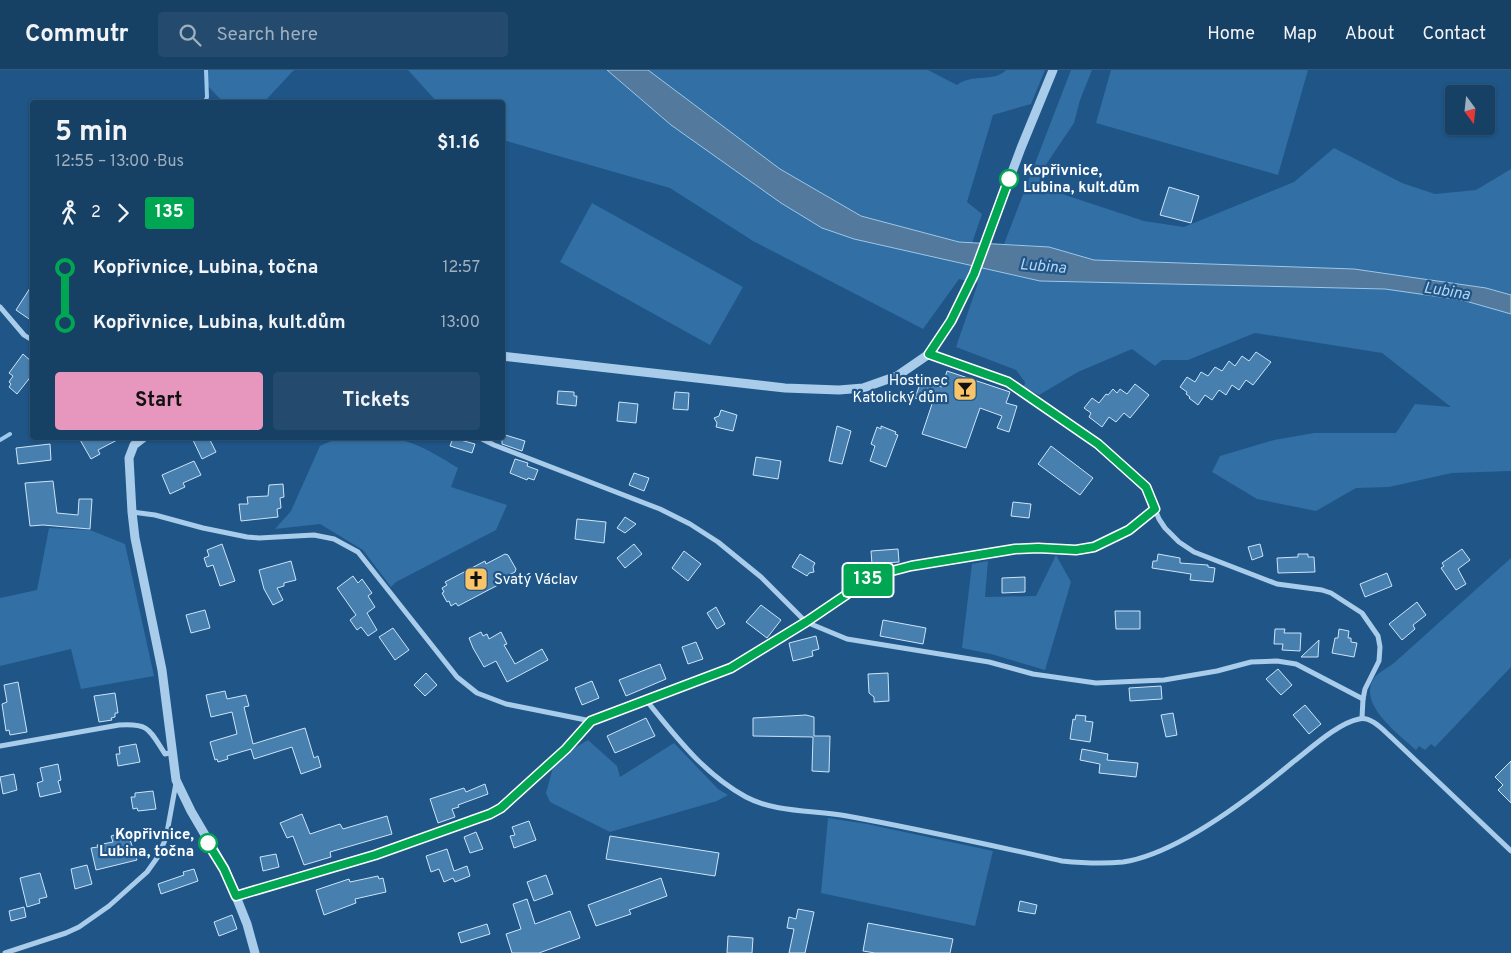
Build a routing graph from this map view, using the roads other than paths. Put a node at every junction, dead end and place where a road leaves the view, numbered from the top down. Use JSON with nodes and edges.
{"nodes":[{"id":1,"x":1053,"y":70,"type":"edge"},
{"id":2,"x":0,"y":307,"type":"edge"},
{"id":3,"x":30,"y":339,"type":"edge"},
{"id":4,"x":929,"y":354,"type":"junction"},
{"id":5,"x":505,"y":356,"type":"edge"},
{"id":6,"x":484,"y":440,"type":"edge"},
{"id":7,"x":132,"y":441,"type":"edge"},
{"id":8,"x":1155,"y":509,"type":"junction"},
{"id":9,"x":132,"y":512,"type":"junction"},
{"id":10,"x":806,"y":622,"type":"junction"},
{"id":11,"x":1363,"y":699,"type":"junction"},
{"id":12,"x":646,"y":700,"type":"junction"},
{"id":13,"x":1362,"y":718,"type":"junction"},
{"id":14,"x":591,"y":721,"type":"junction"},
{"id":15,"x":0,"y":746,"type":"edge"},
{"id":16,"x":173,"y":752,"type":"junction"},
{"id":17,"x":176,"y":780,"type":"junction"},
{"id":18,"x":1511,"y":851,"type":"edge"},
{"id":19,"x":236,"y":896,"type":"junction"},
{"id":20,"x":5,"y":953,"type":"edge"},
{"id":21,"x":255,"y":953,"type":"edge"}],
"edges":[{"from":1,"to":4,"type":"street"},
{"from":2,"to":3,"type":"street"},
{"from":4,"to":5,"type":"street"},
{"from":4,"to":8,"type":"street"},
{"from":6,"to":10,"type":"street"},
{"from":7,"to":9,"type":"street"},
{"from":8,"to":10,"type":"street"},
{"from":8,"to":11,"type":"street"},
{"from":9,"to":14,"type":"street"},
{"from":9,"to":16,"type":"street"},
{"from":10,"to":11,"type":"street"},
{"from":10,"to":12,"type":"street"},
{"from":11,"to":13,"type":"street"},
{"from":12,"to":13,"type":"street"},
{"from":12,"to":14,"type":"street"},
{"from":13,"to":18,"type":"street"},
{"from":14,"to":19,"type":"street"},
{"from":15,"to":16,"type":"street"},
{"from":16,"to":17,"type":"street"},
{"from":17,"to":19,"type":"street"},
{"from":17,"to":20,"type":"street"},
{"from":19,"to":21,"type":"street"}]}
